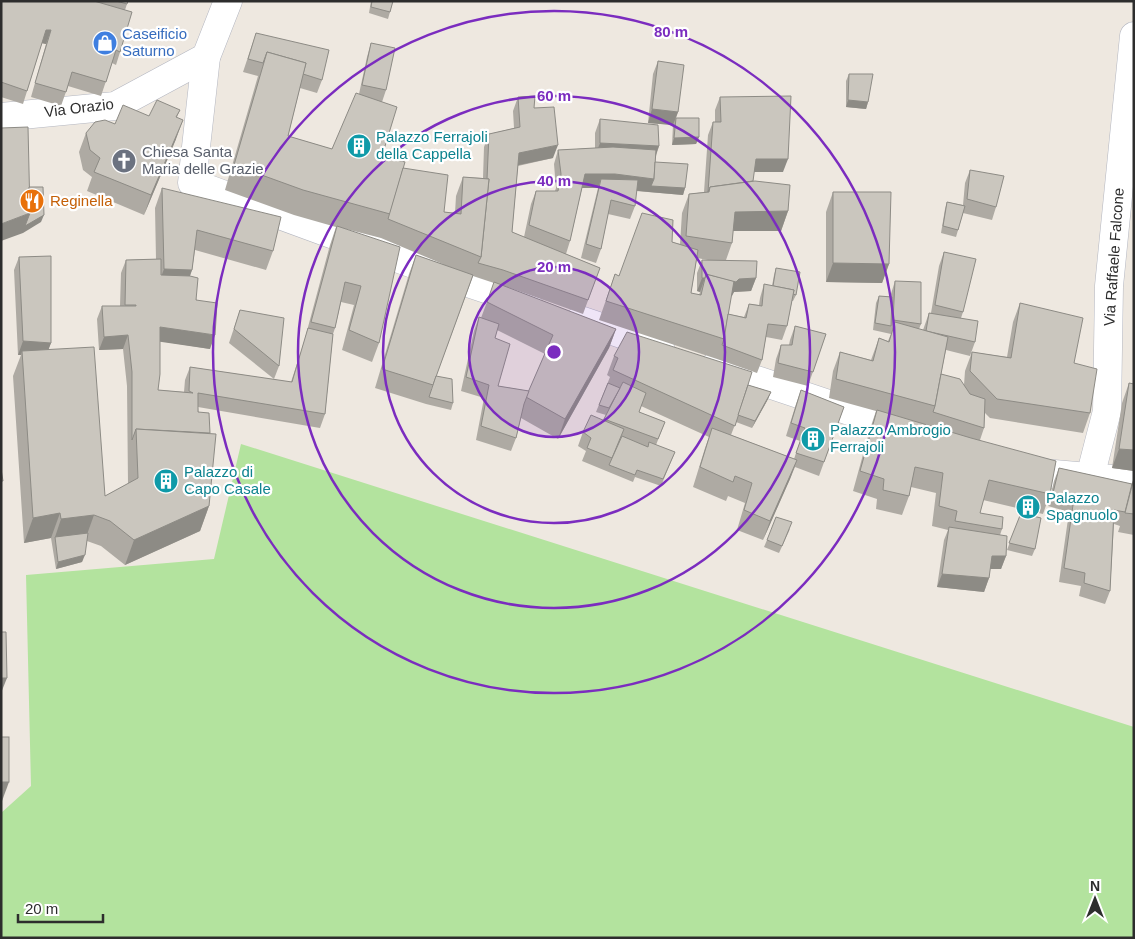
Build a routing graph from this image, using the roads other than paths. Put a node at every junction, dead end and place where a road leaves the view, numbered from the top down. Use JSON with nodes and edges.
{"nodes":[{"id":1,"x":228,"y":1,"type":"edge"},
{"id":2,"x":1134,"y":36,"type":"edge"},
{"id":3,"x":206,"y":56,"type":"junction"},
{"id":4,"x":1,"y":117,"type":"edge"},
{"id":5,"x":936,"y":440,"type":"edge"},
{"id":6,"x":993,"y":459,"type":"edge"},
{"id":7,"x":1090,"y":477,"type":"junction"},
{"id":8,"x":1134,"y":481,"type":"edge"}],
"edges":[{"from":1,"to":3,"type":"street"},
{"from":2,"to":7,"type":"street","name":"Via Raffaele Falcone"},
{"from":3,"to":4,"type":"street","name":"Via Orazio"},
{"from":3,"to":5,"type":"street"},
{"from":6,"to":7,"type":"street"},
{"from":7,"to":8,"type":"street"}]}
